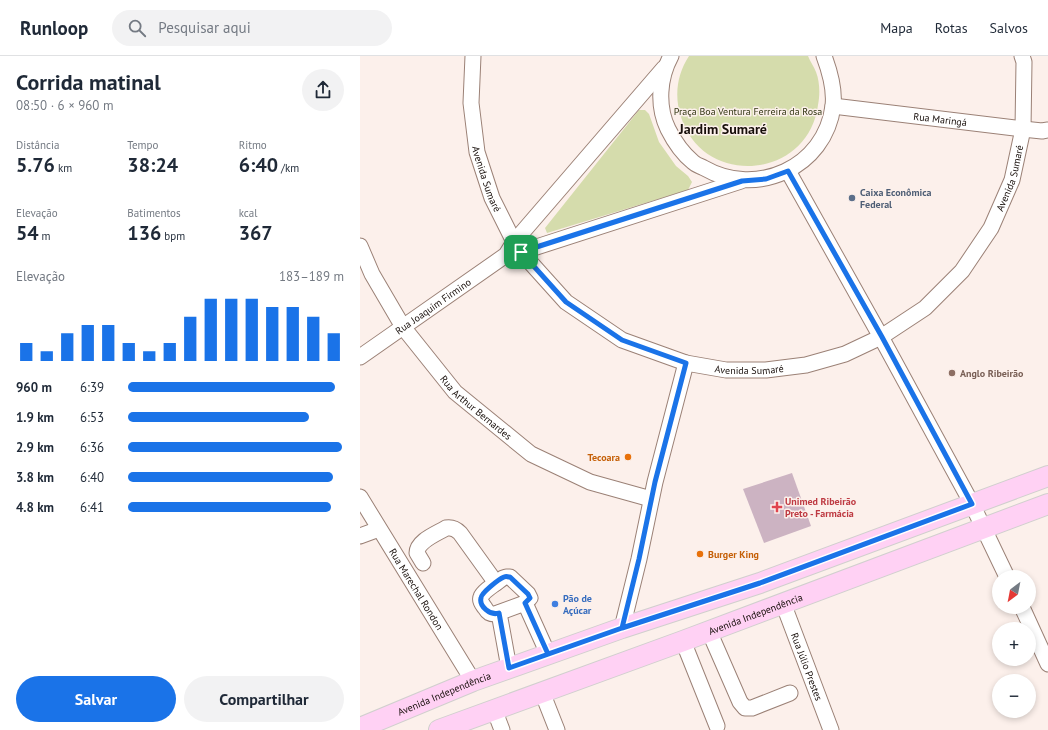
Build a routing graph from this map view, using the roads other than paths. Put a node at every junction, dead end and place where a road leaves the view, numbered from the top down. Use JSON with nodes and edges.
{"nodes":[{"id":1,"x":473,"y":56,"type":"edge"},
{"id":2,"x":824,"y":56,"type":"edge"},
{"id":3,"x":1022,"y":56,"type":"edge"},
{"id":4,"x":668,"y":62,"type":"edge"},
{"id":5,"x":833,"y":106,"type":"junction"},
{"id":6,"x":1023,"y":129,"type":"junction"},
{"id":7,"x":1048,"y":130,"type":"edge"},
{"id":8,"x":788,"y":171,"type":"junction"},
{"id":9,"x":742,"y":181,"type":"junction"},
{"id":10,"x":360,"y":246,"type":"edge"},
{"id":11,"x":518,"y":247,"type":"junction"},
{"id":12,"x":403,"y":327,"type":"junction"},
{"id":13,"x":882,"y":337,"type":"junction"},
{"id":14,"x":360,"y":357,"type":"edge"},
{"id":15,"x":686,"y":363,"type":"junction"},
{"id":16,"x":1048,"y":476,"type":"edge"},
{"id":17,"x":360,"y":498,"type":"edge"},
{"id":18,"x":651,"y":500,"type":"junction"},
{"id":19,"x":972,"y":504,"type":"junction"},
{"id":20,"x":1048,"y":504,"type":"edge"},
{"id":21,"x":984,"y":527,"type":"junction"},
{"id":22,"x":379,"y":529,"type":"junction"},
{"id":23,"x":360,"y":536,"type":"edge"},
{"id":24,"x":423,"y":562,"type":"dead end"},
{"id":25,"x":1004,"y":570,"type":"edge"},
{"id":26,"x":496,"y":583,"type":"junction"},
{"id":27,"x":525,"y":603,"type":"junction"},
{"id":28,"x":783,"y":603,"type":"junction"},
{"id":29,"x":499,"y":613,"type":"junction"},
{"id":30,"x":1025,"y":614,"type":"edge"},
{"id":31,"x":622,"y":628,"type":"junction"},
{"id":32,"x":709,"y":631,"type":"junction"},
{"id":33,"x":683,"y":641,"type":"junction"},
{"id":34,"x":548,"y":654,"type":"junction"},
{"id":35,"x":1048,"y":664,"type":"edge"},
{"id":36,"x":509,"y":668,"type":"junction"},
{"id":37,"x":473,"y":681,"type":"junction"},
{"id":38,"x":542,"y":692,"type":"junction"},
{"id":39,"x":790,"y":693,"type":"dead end"},
{"id":40,"x":494,"y":709,"type":"junction"},
{"id":41,"x":717,"y":726,"type":"dead end"},
{"id":42,"x":360,"y":728,"type":"edge"},
{"id":43,"x":439,"y":730,"type":"edge"},
{"id":44,"x":502,"y":730,"type":"edge"},
{"id":45,"x":556,"y":730,"type":"edge"},
{"id":46,"x":831,"y":730,"type":"edge"}],
"edges":[{"from":1,"to":11,"type":"street","name":"Avenida Sumaré"},
{"from":2,"to":5,"type":"street"},
{"from":3,"to":6,"type":"street","name":"Avenida Sumaré"},
{"from":4,"to":9,"type":"street"},
{"from":4,"to":11,"type":"street"},
{"from":5,"to":6,"type":"street","name":"Rua Maringá"},
{"from":5,"to":8,"type":"street"},
{"from":6,"to":7,"type":"street","name":"Rua Maringá"},
{"from":6,"to":13,"type":"street","name":"Avenida Sumaré"},
{"from":8,"to":9,"type":"street"},
{"from":8,"to":13,"type":"street"},
{"from":9,"to":11,"type":"street"},
{"from":10,"to":12,"type":"street","name":"Rua Arthur Bernardes"},
{"from":11,"to":12,"type":"street","name":"Rua Joaquim Firmino"},
{"from":11,"to":15,"type":"street","name":"Avenida Sumaré"},
{"from":12,"to":14,"type":"street","name":"Rua Joaquim Firmino"},
{"from":12,"to":18,"type":"street","name":"Rua Arthur Bernardes"},
{"from":13,"to":15,"type":"street","name":"Avenida Sumaré"},
{"from":13,"to":19,"type":"street"},
{"from":15,"to":18,"type":"street"},
{"from":16,"to":19,"type":"main road","name":"Avenida Independência"},
{"from":17,"to":22,"type":"street","name":"Rua Marechal Rondon"},
{"from":18,"to":31,"type":"street"},
{"from":19,"to":21,"type":"street"},
{"from":19,"to":31,"type":"main road","name":"Avenida Independência"},
{"from":20,"to":21,"type":"main road","name":"Avenida Independência"},
{"from":21,"to":25,"type":"street"},
{"from":21,"to":28,"type":"main road","name":"Avenida Independência"},
{"from":22,"to":23,"type":"street"},
{"from":22,"to":37,"type":"street","name":"Rua Marechal Rondon"},
{"from":24,"to":26,"type":"street"},
{"from":26,"to":27,"type":"street"},
{"from":26,"to":29,"type":"street"},
{"from":27,"to":29,"type":"street"},
{"from":27,"to":34,"type":"street"},
{"from":28,"to":32,"type":"main road","name":"Avenida Independência"},
{"from":28,"to":46,"type":"street","name":"Rua Júlio Prestes"},
{"from":29,"to":36,"type":"street"},
{"from":30,"to":35,"type":"street"},
{"from":31,"to":34,"type":"main road","name":"Avenida Independência"},
{"from":32,"to":33,"type":"main road","name":"Avenida Independência"},
{"from":32,"to":39,"type":"street"},
{"from":33,"to":38,"type":"main road","name":"Avenida Independência"},
{"from":33,"to":41,"type":"street"},
{"from":34,"to":36,"type":"main road","name":"Avenida Independência"},
{"from":36,"to":37,"type":"main road","name":"Avenida Independência"},
{"from":37,"to":42,"type":"main road","name":"Avenida Independência"},
{"from":38,"to":40,"type":"main road","name":"Avenida Independência"},
{"from":38,"to":45,"type":"street"},
{"from":40,"to":43,"type":"main road","name":"Avenida Independência"},
{"from":40,"to":44,"type":"street"}]}
